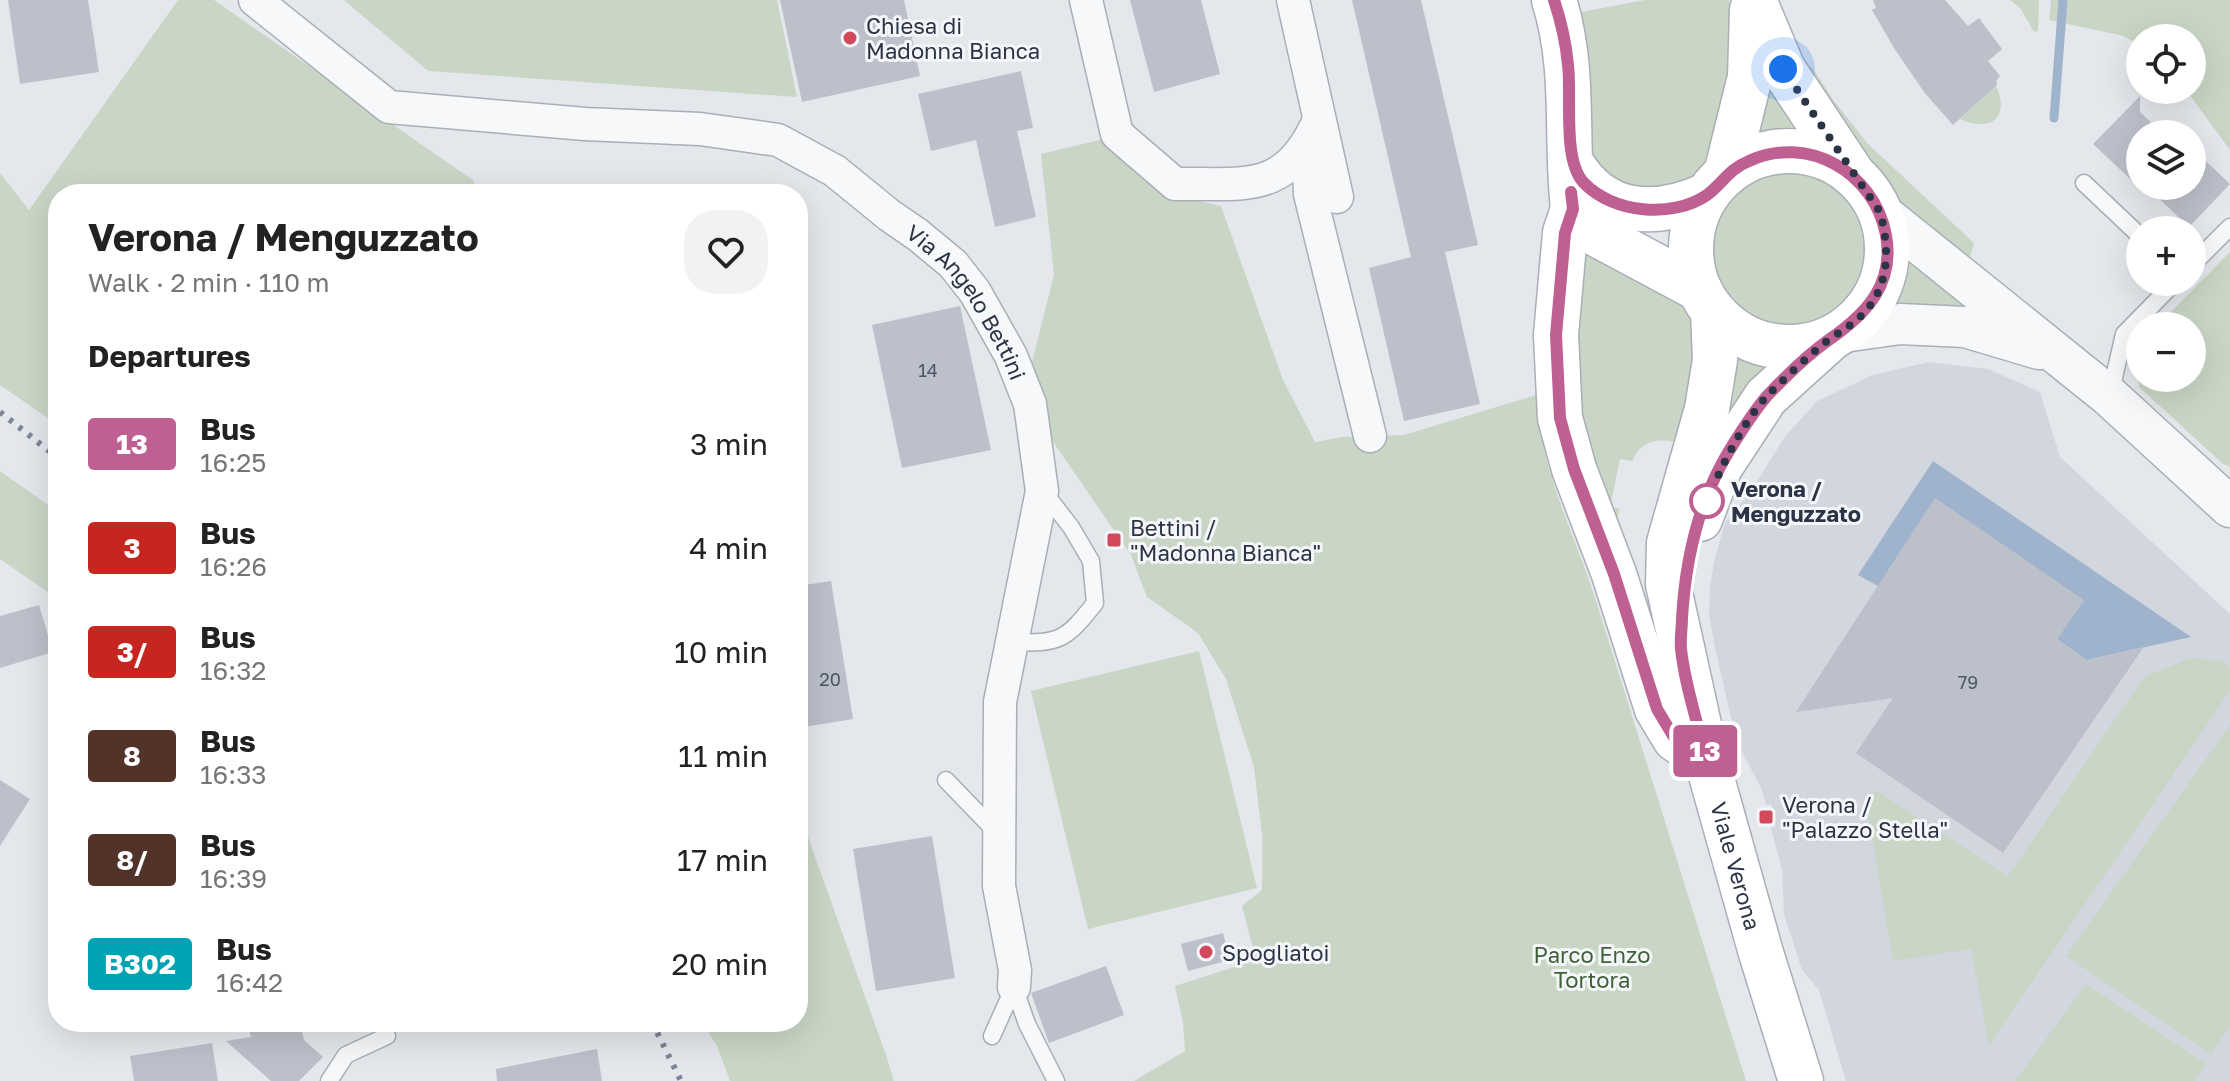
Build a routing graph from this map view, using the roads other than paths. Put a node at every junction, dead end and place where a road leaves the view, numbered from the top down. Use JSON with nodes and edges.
{"nodes":[{"id":1,"x":255,"y":0,"type":"edge"},
{"id":2,"x":1086,"y":0,"type":"edge"},
{"id":3,"x":1293,"y":0,"type":"edge"},
{"id":4,"x":1554,"y":0,"type":"edge"},
{"id":5,"x":1753,"y":0,"type":"edge"},
{"id":6,"x":1314,"y":132,"type":"junction"},
{"id":7,"x":1572,"y":164,"type":"junction"},
{"id":8,"x":1852,"y":173,"type":"junction"},
{"id":9,"x":2084,"y":183,"type":"dead end"},
{"id":10,"x":1717,"y":184,"type":"junction"},
{"id":11,"x":1337,"y":197,"type":"dead end"},
{"id":12,"x":1573,"y":209,"type":"junction"},
{"id":13,"x":1880,"y":212,"type":"junction"},
{"id":14,"x":2126,"y":223,"type":"edge"},
{"id":15,"x":2230,"y":227,"type":"edge"},
{"id":16,"x":2206,"y":251,"type":"edge"},
{"id":17,"x":2161,"y":296,"type":"edge"},
{"id":18,"x":1706,"y":300,"type":"junction"},
{"id":19,"x":1836,"y":336,"type":"junction"},
{"id":20,"x":2057,"y":355,"type":"junction"},
{"id":21,"x":2109,"y":396,"type":"junction"},
{"id":22,"x":1370,"y":436,"type":"dead end"},
{"id":23,"x":1042,"y":491,"type":"junction"},
{"id":24,"x":2230,"y":507,"type":"edge"},
{"id":25,"x":1012,"y":642,"type":"junction"},
{"id":26,"x":1681,"y":647,"type":"junction"},
{"id":27,"x":1707,"y":761,"type":"junction"},
{"id":28,"x":946,"y":780,"type":"dead end"},
{"id":29,"x":999,"y":835,"type":"junction"},
{"id":30,"x":1014,"y":987,"type":"junction"},
{"id":31,"x":387,"y":1036,"type":"dead end"},
{"id":32,"x":992,"y":1036,"type":"dead end"},
{"id":33,"x":329,"y":1081,"type":"edge"},
{"id":34,"x":1056,"y":1081,"type":"edge"},
{"id":35,"x":1801,"y":1081,"type":"edge"}],
"edges":[{"from":1,"to":23,"type":"street","name":"Via Angelo Bettini"},
{"from":2,"to":6,"type":"street"},
{"from":3,"to":6,"type":"street"},
{"from":4,"to":7,"type":"main road"},
{"from":5,"to":8,"type":"main road"},
{"from":5,"to":10,"type":"main road"},
{"from":6,"to":11,"type":"street"},
{"from":6,"to":22,"type":"street"},
{"from":7,"to":10,"type":"main road"},
{"from":7,"to":12,"type":"main road"},
{"from":8,"to":10,"type":"main road"},
{"from":8,"to":13,"type":"main road"},
{"from":9,"to":14,"type":"lane"},
{"from":10,"to":18,"type":"main road"},
{"from":12,"to":18,"type":"main road"},
{"from":12,"to":27,"type":"main road"},
{"from":13,"to":19,"type":"main road"},
{"from":13,"to":20,"type":"street"},
{"from":15,"to":16,"type":"lane"},
{"from":17,"to":21,"type":"lane"},
{"from":18,"to":19,"type":"main road"},
{"from":18,"to":26,"type":"main road","name":"Viale Verona"},
{"from":19,"to":20,"type":"street"},
{"from":19,"to":26,"type":"main road","name":"Viale Verona"},
{"from":20,"to":21,"type":"street"},
{"from":21,"to":24,"type":"street"},
{"from":23,"to":25,"type":"street","name":"Via Angelo Bettini"},
{"from":23,"to":25,"type":"lane"},
{"from":25,"to":29,"type":"street","name":"Via Angelo Bettini"},
{"from":26,"to":27,"type":"main road","name":"Viale Verona"},
{"from":27,"to":35,"type":"main road","name":"Viale Verona"},
{"from":28,"to":29,"type":"lane"},
{"from":29,"to":30,"type":"street","name":"Via Angelo Bettini"},
{"from":30,"to":32,"type":"lane"},
{"from":30,"to":34,"type":"lane","name":"Via Angelo Bettini"},
{"from":31,"to":33,"type":"lane"}]}
